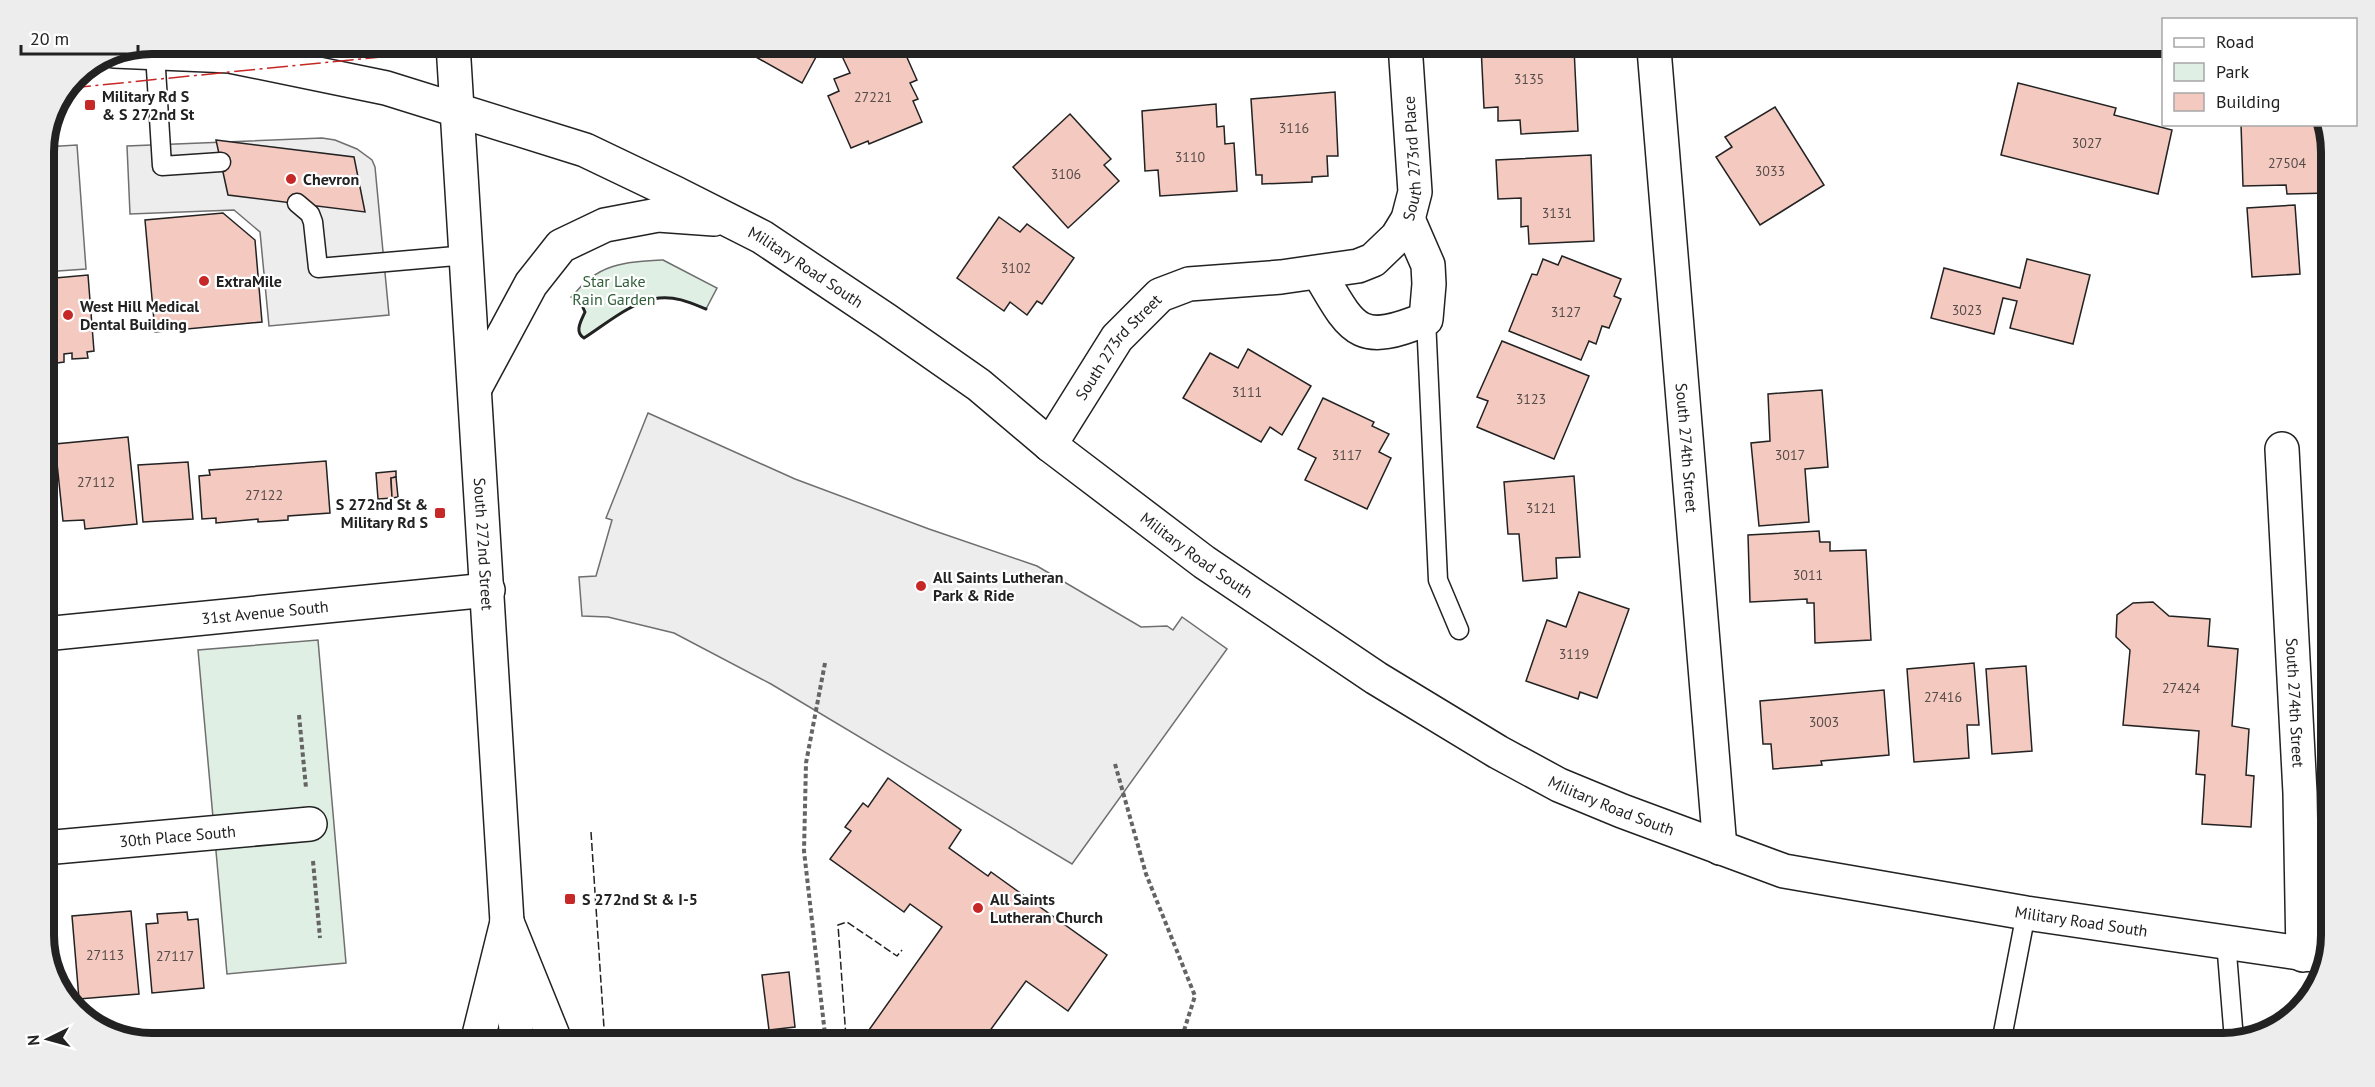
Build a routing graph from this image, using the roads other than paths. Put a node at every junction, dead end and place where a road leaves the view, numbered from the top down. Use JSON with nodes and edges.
{"nodes":[{"id":1,"x":155,"y":54,"type":"edge"},
{"id":2,"x":254,"y":54,"type":"edge"},
{"id":3,"x":454,"y":54,"type":"edge"},
{"id":4,"x":1406,"y":54,"type":"edge"},
{"id":5,"x":1653,"y":54,"type":"edge"},
{"id":6,"x":458,"y":109,"type":"junction"},
{"id":7,"x":221,"y":162,"type":"dead end"},
{"id":8,"x":297,"y":203,"type":"dead end"},
{"id":9,"x":726,"y":219,"type":"junction"},
{"id":10,"x":1408,"y":219,"type":"junction"},
{"id":11,"x":467,"y":255,"type":"junction"},
{"id":12,"x":1373,"y":260,"type":"joint"},
{"id":13,"x":1319,"y":273,"type":"junction"},
{"id":14,"x":1426,"y":319,"type":"junction"},
{"id":15,"x":475,"y":387,"type":"junction"},
{"id":16,"x":1050,"y":445,"type":"junction"},
{"id":17,"x":2282,"y":449,"type":"dead end"},
{"id":18,"x":488,"y":590,"type":"junction"},
{"id":19,"x":1459,"y":630,"type":"dead end"},
{"id":20,"x":54,"y":633,"type":"edge"},
{"id":21,"x":310,"y":824,"type":"road end"},
{"id":22,"x":54,"y":847,"type":"edge"},
{"id":23,"x":1720,"y":848,"type":"junction"},
{"id":24,"x":2026,"y":913,"type":"junction"},
{"id":25,"x":507,"y":922,"type":"junction"},
{"id":26,"x":2226,"y":941,"type":"junction"},
{"id":27,"x":2315,"y":956,"type":"edge"},
{"id":28,"x":2233,"y":1032,"type":"edge"},
{"id":29,"x":480,"y":1033,"type":"edge"},
{"id":30,"x":516,"y":1033,"type":"edge"},
{"id":31,"x":552,"y":1033,"type":"edge"},
{"id":32,"x":2003,"y":1033,"type":"edge"}],
"edges":[{"from":1,"to":7,"type":"lane"},
{"from":2,"to":6,"type":"main road","name":"Military Road South"},
{"from":3,"to":6,"type":"main road","name":"South 272nd Street"},
{"from":4,"to":10,"type":"main road","name":"South 273rd Place"},
{"from":5,"to":23,"type":"main road","name":"South 274th Street"},
{"from":6,"to":9,"type":"main road","name":"Military Road South"},
{"from":6,"to":11,"type":"main road","name":"South 272nd Street"},
{"from":8,"to":11,"type":"lane"},
{"from":9,"to":15,"type":"main road"},
{"from":9,"to":16,"type":"main road","name":"Military Road South"},
{"from":10,"to":12,"type":"main road","name":"South 273rd Place"},
{"from":10,"to":14,"type":"main road"},
{"from":11,"to":15,"type":"main road","name":"South 272nd Street"},
{"from":12,"to":13,"type":"main road","name":"South 273rd Street"},
{"from":13,"to":14,"type":"main road"},
{"from":13,"to":16,"type":"main road","name":"South 273rd Street"},
{"from":14,"to":19,"type":"lane"},
{"from":15,"to":18,"type":"main road","name":"South 272nd Street"},
{"from":16,"to":23,"type":"main road","name":"Military Road South"},
{"from":17,"to":27,"type":"main road","name":"South 274th Street"},
{"from":18,"to":20,"type":"main road","name":"31st Avenue South"},
{"from":18,"to":25,"type":"main road","name":"South 272nd Street"},
{"from":21,"to":22,"type":"main road","name":"30th Place South"},
{"from":23,"to":24,"type":"main road","name":"Military Road South"},
{"from":24,"to":26,"type":"main road","name":"Military Road South"},
{"from":24,"to":32,"type":"lane"},
{"from":25,"to":29,"type":"main road"},
{"from":25,"to":30,"type":"main road","name":"South 272nd Street"},
{"from":25,"to":31,"type":"main road"},
{"from":26,"to":27,"type":"main road","name":"Military Road South"},
{"from":26,"to":28,"type":"lane"}]}
